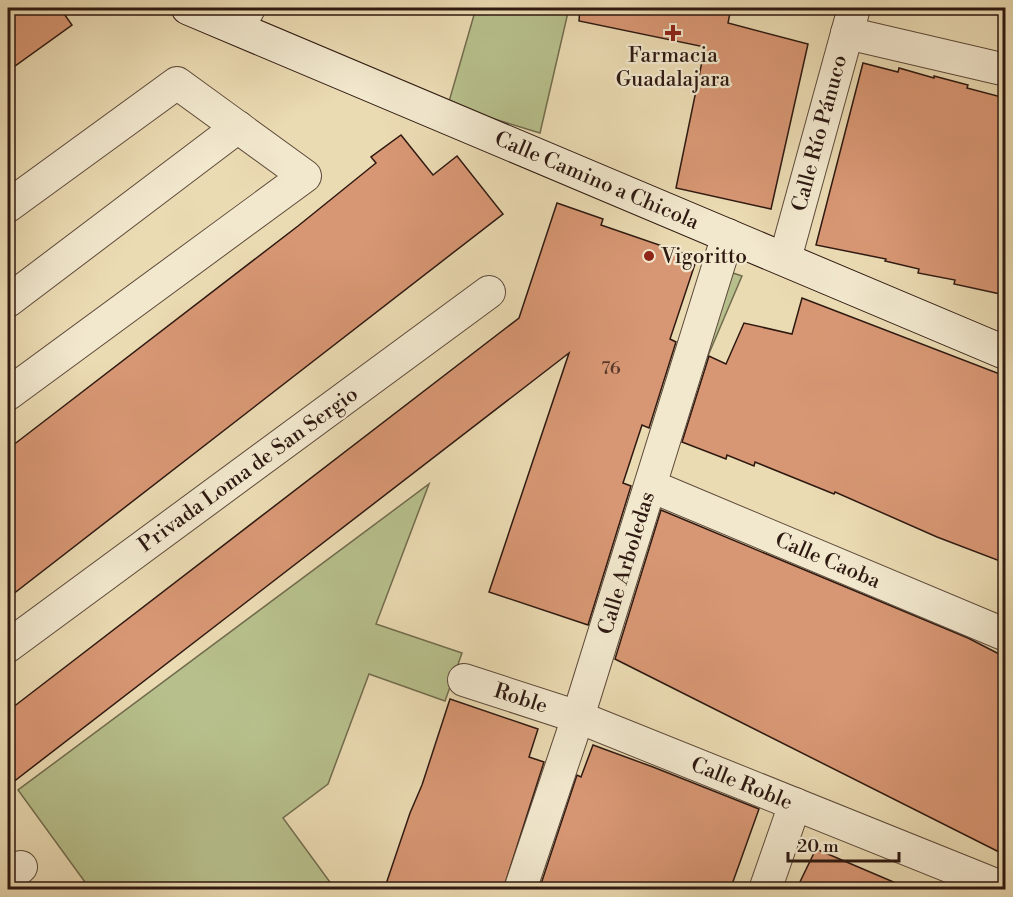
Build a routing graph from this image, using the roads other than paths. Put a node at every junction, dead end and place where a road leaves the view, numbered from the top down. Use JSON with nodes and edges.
{"nodes":[{"id":1,"x":188,"y":8,"type":"edge"},
{"id":2,"x":243,"y":18,"type":"edge"},
{"id":3,"x":850,"y":20,"type":"edge"},
{"id":4,"x":1005,"y":70,"type":"edge"},
{"id":5,"x":238,"y":127,"type":"junction"},
{"id":6,"x":8,"y":206,"type":"edge"},
{"id":7,"x":728,"y":235,"type":"junction"},
{"id":8,"x":785,"y":258,"type":"junction"},
{"id":9,"x":489,"y":292,"type":"dead end"},
{"id":10,"x":8,"y":301,"type":"edge"},
{"id":11,"x":1005,"y":353,"type":"edge"},
{"id":12,"x":8,"y":394,"type":"edge"},
{"id":13,"x":651,"y":486,"type":"junction"},
{"id":14,"x":1005,"y":635,"type":"edge"},
{"id":15,"x":8,"y":646,"type":"edge"},
{"id":16,"x":464,"y":680,"type":"dead end"},
{"id":17,"x":579,"y":717,"type":"junction"},
{"id":18,"x":795,"y":804,"type":"junction"},
{"id":19,"x":1005,"y":889,"type":"edge"},
{"id":20,"x":520,"y":890,"type":"edge"},
{"id":21,"x":765,"y":890,"type":"edge"}],
"edges":[{"from":1,"to":2,"type":"street","name":"Calle Camino a Chicola"},
{"from":2,"to":7,"type":"street","name":"Calle Camino a Chicola"},
{"from":3,"to":4,"type":"street"},
{"from":3,"to":8,"type":"street","name":"Calle Río Pánuco"},
{"from":5,"to":6,"type":"street"},
{"from":5,"to":10,"type":"street"},
{"from":5,"to":12,"type":"street"},
{"from":7,"to":8,"type":"street","name":"Calle Camino a Chicola"},
{"from":7,"to":13,"type":"street","name":"Calle Arboledas"},
{"from":8,"to":11,"type":"street","name":"Calle Camino a Chicola"},
{"from":9,"to":15,"type":"street","name":"Privada Loma de San Sergio"},
{"from":13,"to":14,"type":"street","name":"Calle Caoba"},
{"from":13,"to":17,"type":"street","name":"Calle Arboledas"},
{"from":16,"to":17,"type":"street","name":"Roble"},
{"from":17,"to":18,"type":"street","name":"Calle Roble"},
{"from":17,"to":20,"type":"street","name":"Calle Arboledas"},
{"from":18,"to":19,"type":"street","name":"Calle Roble"},
{"from":18,"to":21,"type":"street"}]}
